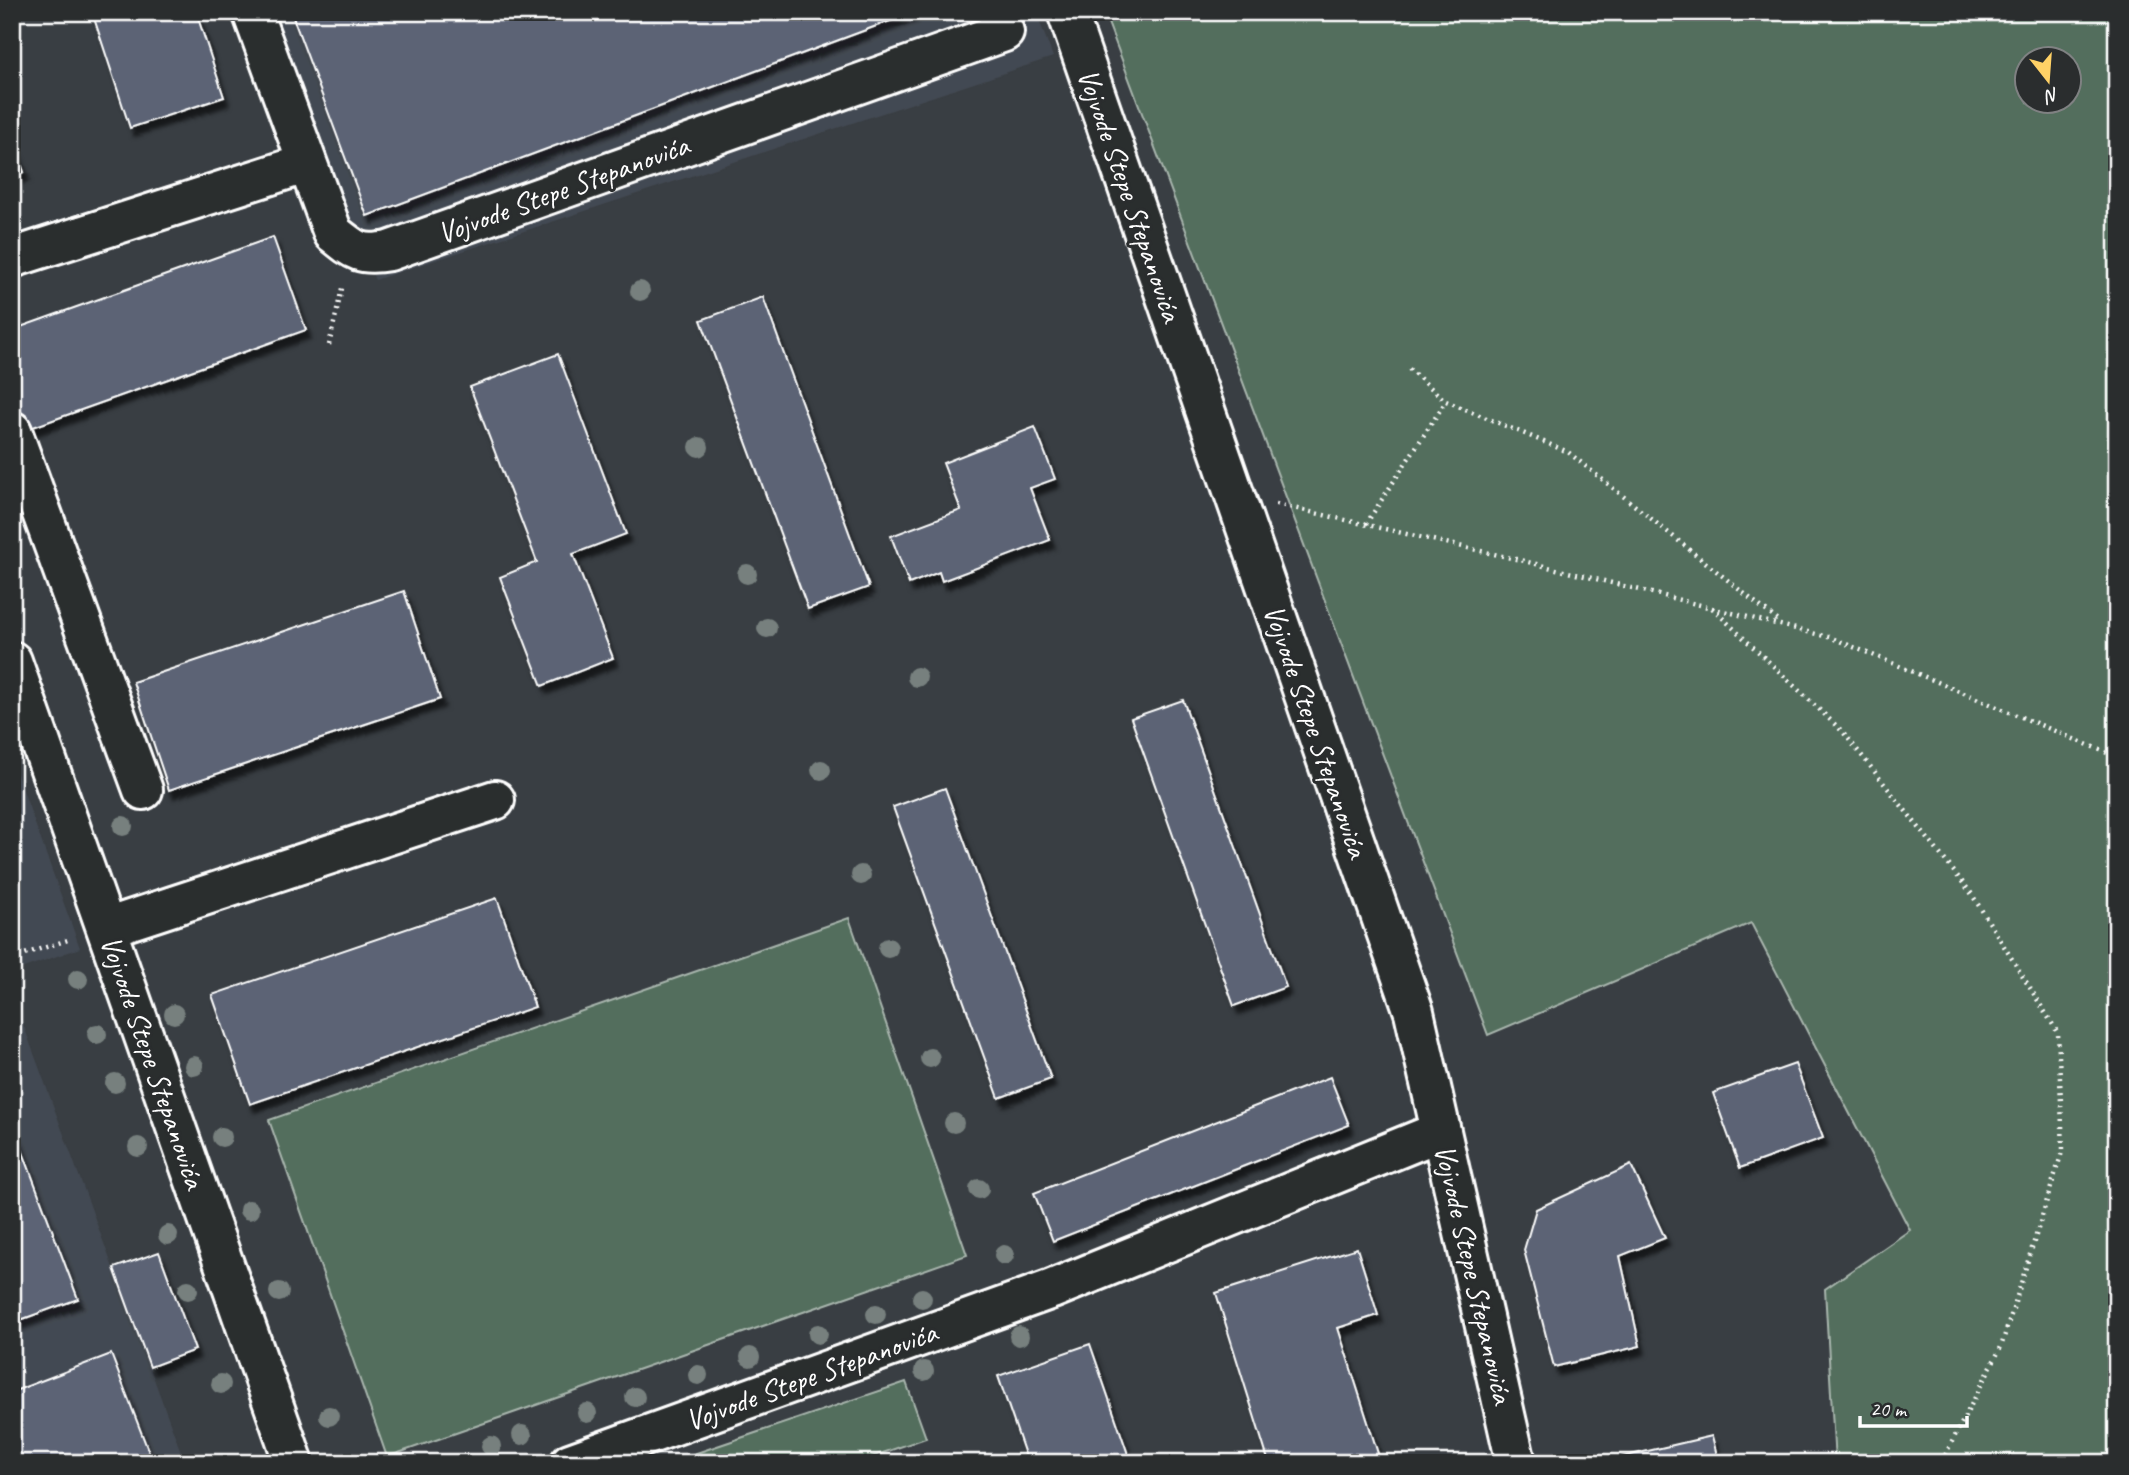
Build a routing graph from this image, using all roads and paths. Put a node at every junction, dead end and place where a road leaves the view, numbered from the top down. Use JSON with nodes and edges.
{"nodes":[{"id":1,"x":252,"y":12,"type":"edge"},
{"id":2,"x":997,"y":12,"type":"edge"},
{"id":3,"x":1067,"y":12,"type":"edge"},
{"id":4,"x":305,"y":164,"type":"junction"},
{"id":5,"x":351,"y":248,"type":"junction"},
{"id":6,"x":12,"y":258,"type":"edge"},
{"id":7,"x":329,"y":345,"type":"dead end"},
{"id":8,"x":1409,"y":369,"type":"dead end"},
{"id":9,"x":1446,"y":401,"type":"junction"},
{"id":10,"x":12,"y":431,"type":"edge"},
{"id":11,"x":1234,"y":494,"type":"junction"},
{"id":12,"x":1366,"y":524,"type":"junction"},
{"id":13,"x":1712,"y":608,"type":"junction"},
{"id":14,"x":1785,"y":626,"type":"junction"},
{"id":15,"x":12,"y":661,"type":"edge"},
{"id":16,"x":2117,"y":757,"type":"edge"},
{"id":17,"x":143,"y":790,"type":"dead end"},
{"id":18,"x":495,"y":800,"type":"dead end"},
{"id":19,"x":106,"y":928,"type":"junction"},
{"id":20,"x":12,"y":958,"type":"edge"},
{"id":21,"x":1441,"y":1131,"type":"junction"},
{"id":22,"x":295,"y":1463,"type":"edge"},
{"id":23,"x":570,"y":1463,"type":"edge"},
{"id":24,"x":1516,"y":1463,"type":"edge"},
{"id":25,"x":1941,"y":1463,"type":"edge"}],
"edges":[{"from":1,"to":4,"type":"street"},
{"from":2,"to":5,"type":"street","name":"Vojvode Stepe Stepanovića"},
{"from":3,"to":11,"type":"street","name":"Vojvode Stepe Stepanovića"},
{"from":4,"to":5,"type":"street"},
{"from":4,"to":6,"type":"street"},
{"from":5,"to":7,"type":"path"},
{"from":8,"to":9,"type":"path"},
{"from":9,"to":12,"type":"path"},
{"from":9,"to":14,"type":"path"},
{"from":10,"to":17,"type":"street"},
{"from":11,"to":12,"type":"path"},
{"from":11,"to":21,"type":"street","name":"Vojvode Stepe Stepanovića"},
{"from":12,"to":13,"type":"path"},
{"from":13,"to":14,"type":"path"},
{"from":13,"to":25,"type":"path"},
{"from":14,"to":16,"type":"path"},
{"from":15,"to":19,"type":"street","name":"Vojvode Stepe Stepanovića"},
{"from":18,"to":19,"type":"street"},
{"from":19,"to":20,"type":"path"},
{"from":19,"to":22,"type":"street","name":"Vojvode Stepe Stepanovića"},
{"from":21,"to":23,"type":"street","name":"Vojvode Stepe Stepanovića"},
{"from":21,"to":24,"type":"street","name":"Vojvode Stepe Stepanovića"}]}
